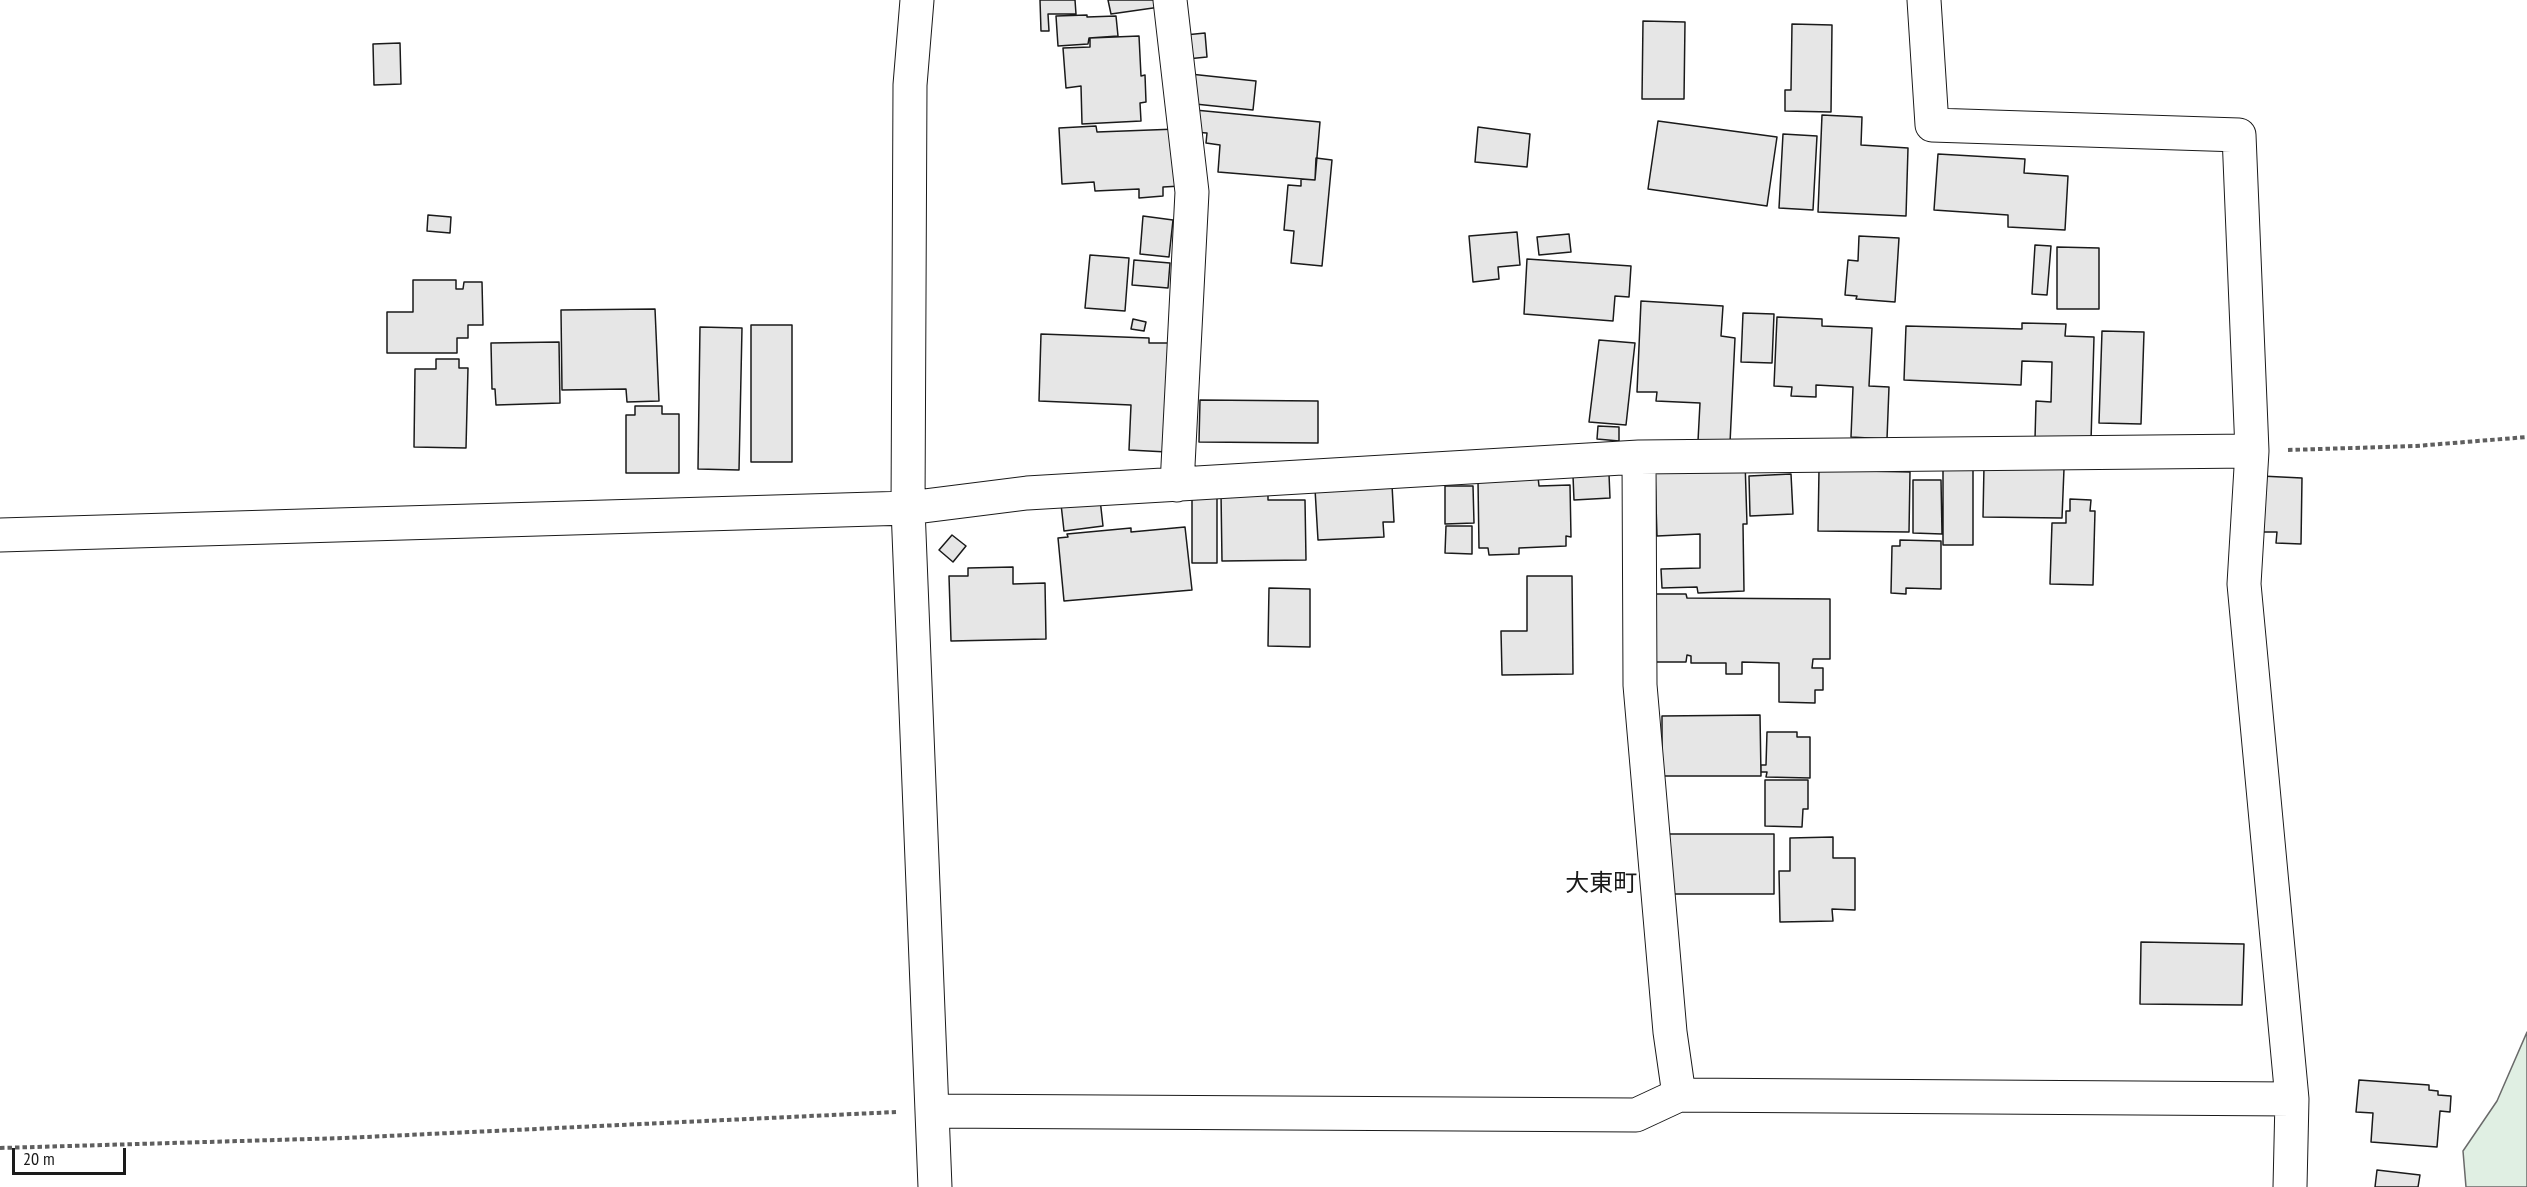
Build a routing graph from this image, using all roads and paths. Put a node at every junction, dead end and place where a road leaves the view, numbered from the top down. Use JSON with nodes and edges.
{"nodes":[{"id":1,"x":917,"y":0,"type":"edge"},
{"id":2,"x":1170,"y":0,"type":"edge"},
{"id":3,"x":1924,"y":0,"type":"edge"},
{"id":4,"x":2527,"y":437,"type":"edge"},
{"id":5,"x":2252,"y":451,"type":"junction"},
{"id":6,"x":1639,"y":457,"type":"junction"},
{"id":7,"x":1177,"y":485,"type":"junction"},
{"id":8,"x":908,"y":508,"type":"junction"},
{"id":9,"x":0,"y":535,"type":"edge"},
{"id":10,"x":1678,"y":1095,"type":"junction"},
{"id":11,"x":2292,"y":1099,"type":"junction"},
{"id":12,"x":932,"y":1111,"type":"junction"},
{"id":13,"x":0,"y":1148,"type":"edge"},
{"id":14,"x":935,"y":1187,"type":"edge"},
{"id":15,"x":2290,"y":1187,"type":"edge"}],
"edges":[{"from":1,"to":8,"type":"street"},
{"from":2,"to":7,"type":"street"},
{"from":3,"to":5,"type":"street"},
{"from":4,"to":5,"type":"path"},
{"from":5,"to":6,"type":"street"},
{"from":5,"to":11,"type":"street"},
{"from":6,"to":7,"type":"street"},
{"from":6,"to":10,"type":"street"},
{"from":7,"to":8,"type":"street"},
{"from":8,"to":9,"type":"street"},
{"from":8,"to":12,"type":"street"},
{"from":10,"to":11,"type":"street"},
{"from":10,"to":12,"type":"street"},
{"from":11,"to":15,"type":"street"},
{"from":12,"to":13,"type":"path"},
{"from":12,"to":14,"type":"street"}]}
